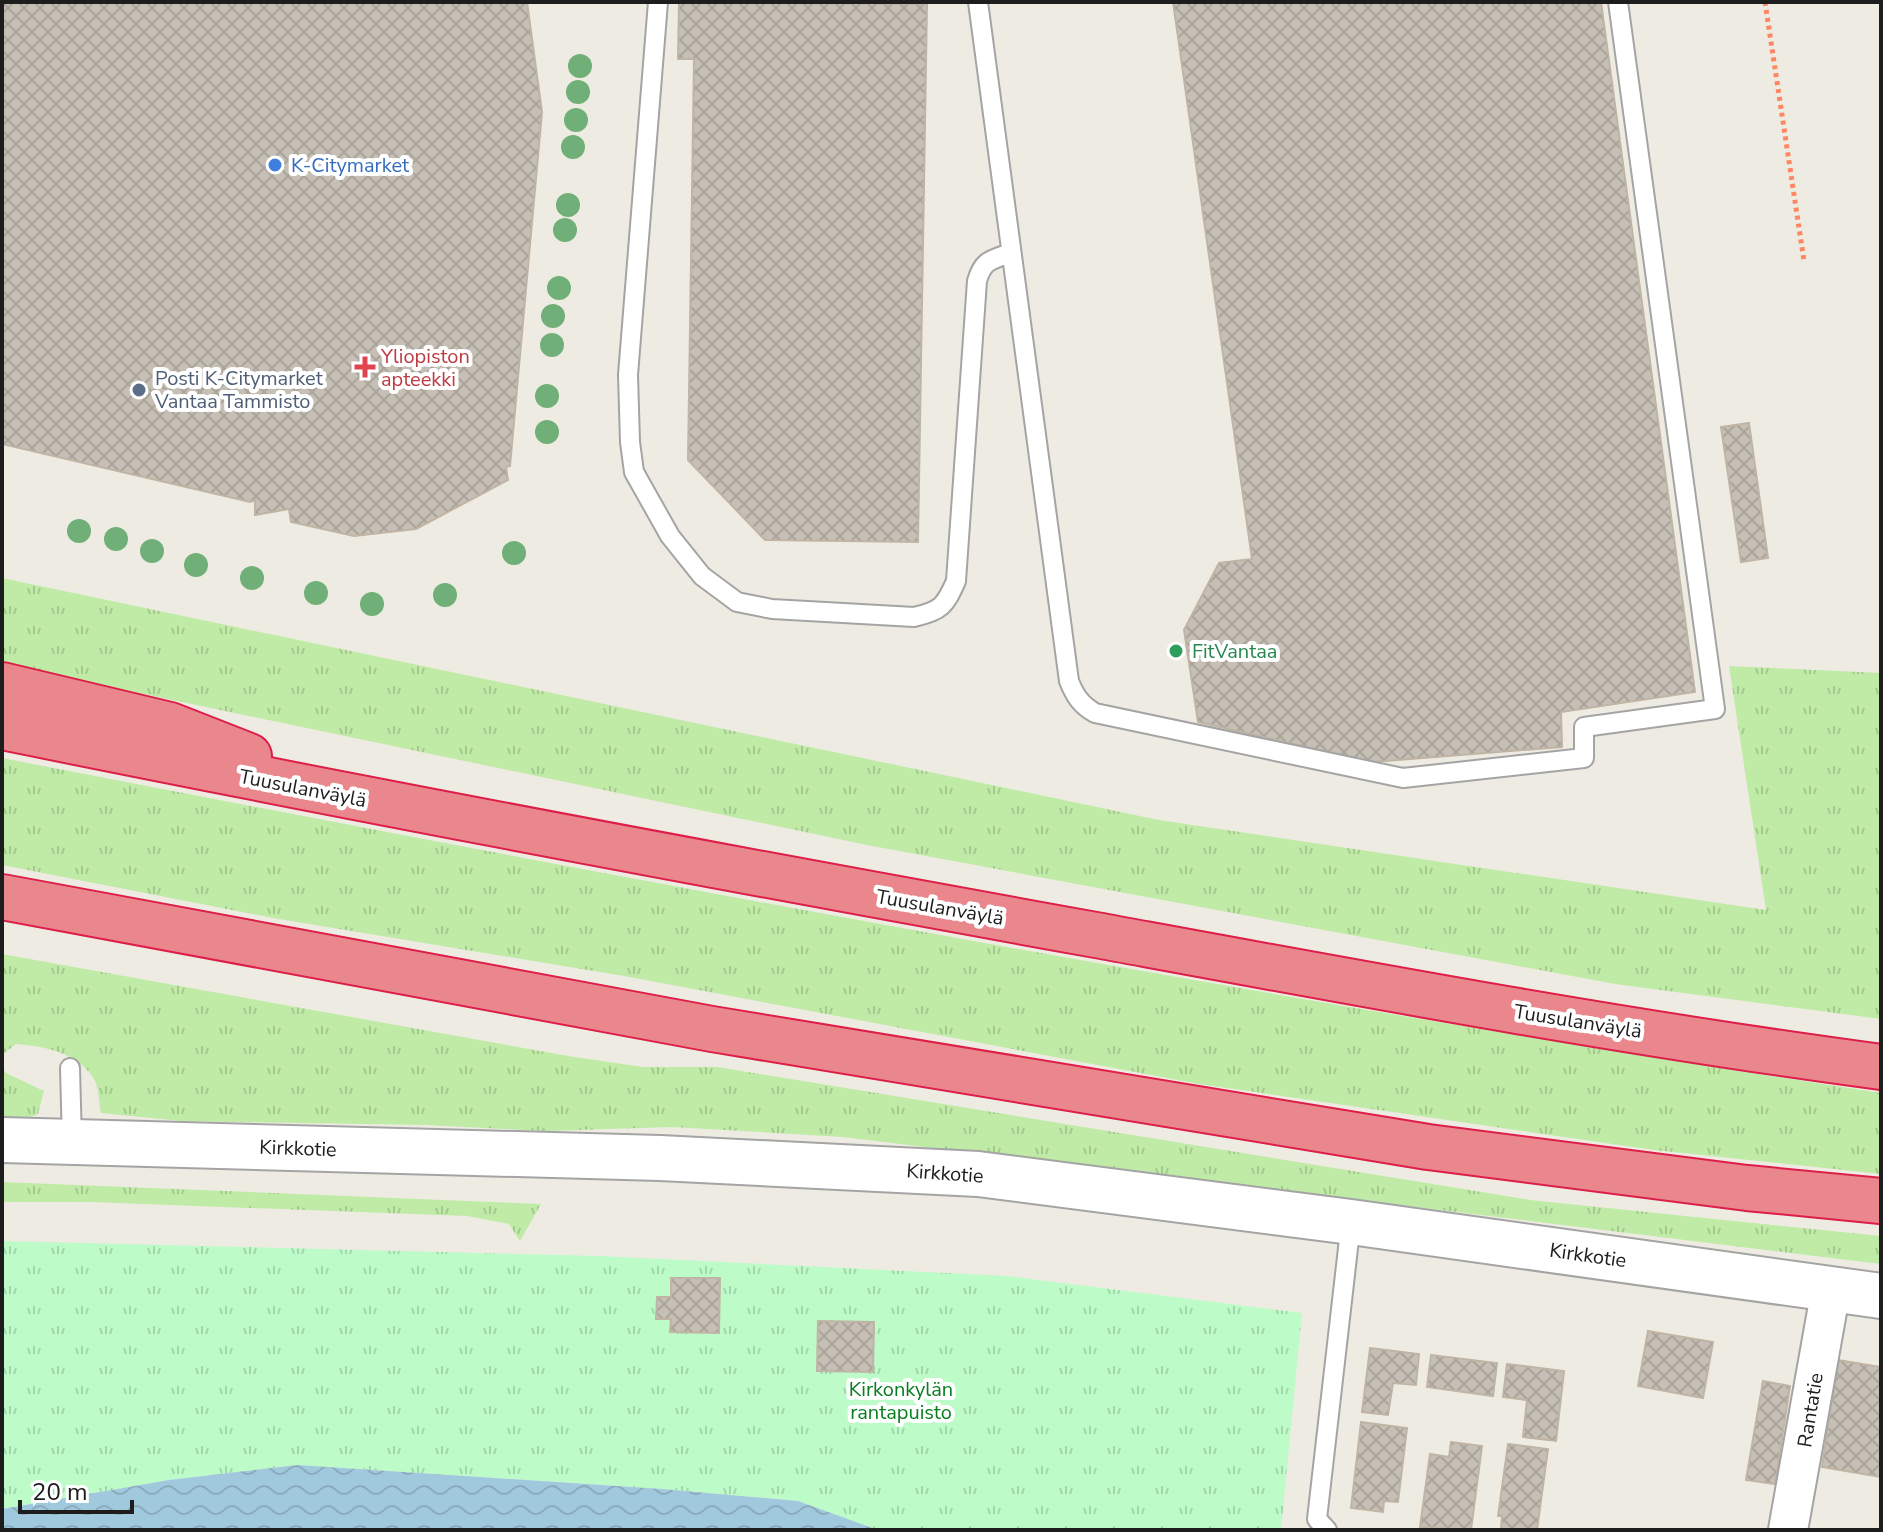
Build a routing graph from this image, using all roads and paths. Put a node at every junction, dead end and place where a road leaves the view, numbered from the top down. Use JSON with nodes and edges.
{"nodes":[{"id":1,"x":658,"y":2,"type":"edge"},
{"id":2,"x":978,"y":2,"type":"edge"},
{"id":3,"x":1618,"y":2,"type":"edge"},
{"id":4,"x":1765,"y":2,"type":"edge"},
{"id":5,"x":1011,"y":253,"type":"junction"},
{"id":6,"x":1804,"y":261,"type":"dead end"},
{"id":7,"x":2,"y":685,"type":"edge"},
{"id":8,"x":2,"y":727,"type":"edge"},
{"id":9,"x":363,"y":800,"type":"junction"},
{"id":10,"x":2,"y":897,"type":"edge"},
{"id":11,"x":1881,"y":1067,"type":"edge"},
{"id":12,"x":70,"y":1068,"type":"dead end"},
{"id":13,"x":2,"y":1140,"type":"edge"},
{"id":14,"x":72,"y":1142,"type":"junction"},
{"id":15,"x":1881,"y":1201,"type":"edge"},
{"id":16,"x":1351,"y":1222,"type":"junction"},
{"id":17,"x":1831,"y":1289,"type":"junction"},
{"id":18,"x":1881,"y":1296,"type":"edge"},
{"id":19,"x":1327,"y":1530,"type":"edge"},
{"id":20,"x":1788,"y":1530,"type":"edge"}],
"edges":[{"from":1,"to":5,"type":"lane"},
{"from":2,"to":5,"type":"lane"},
{"from":3,"to":5,"type":"lane"},
{"from":4,"to":6,"type":"path"},
{"from":7,"to":9,"type":"highway"},
{"from":8,"to":9,"type":"highway","name":"Tuusulanväylä"},
{"from":9,"to":11,"type":"highway","name":"Tuusulanväylä"},
{"from":10,"to":15,"type":"highway"},
{"from":12,"to":14,"type":"lane"},
{"from":13,"to":14,"type":"street","name":"Kirkkotie"},
{"from":14,"to":16,"type":"street","name":"Kirkkotie"},
{"from":16,"to":17,"type":"street","name":"Kirkkotie"},
{"from":16,"to":19,"type":"lane"},
{"from":17,"to":18,"type":"street","name":"Kirkkotie"},
{"from":17,"to":20,"type":"street","name":"Rantatie"}]}
